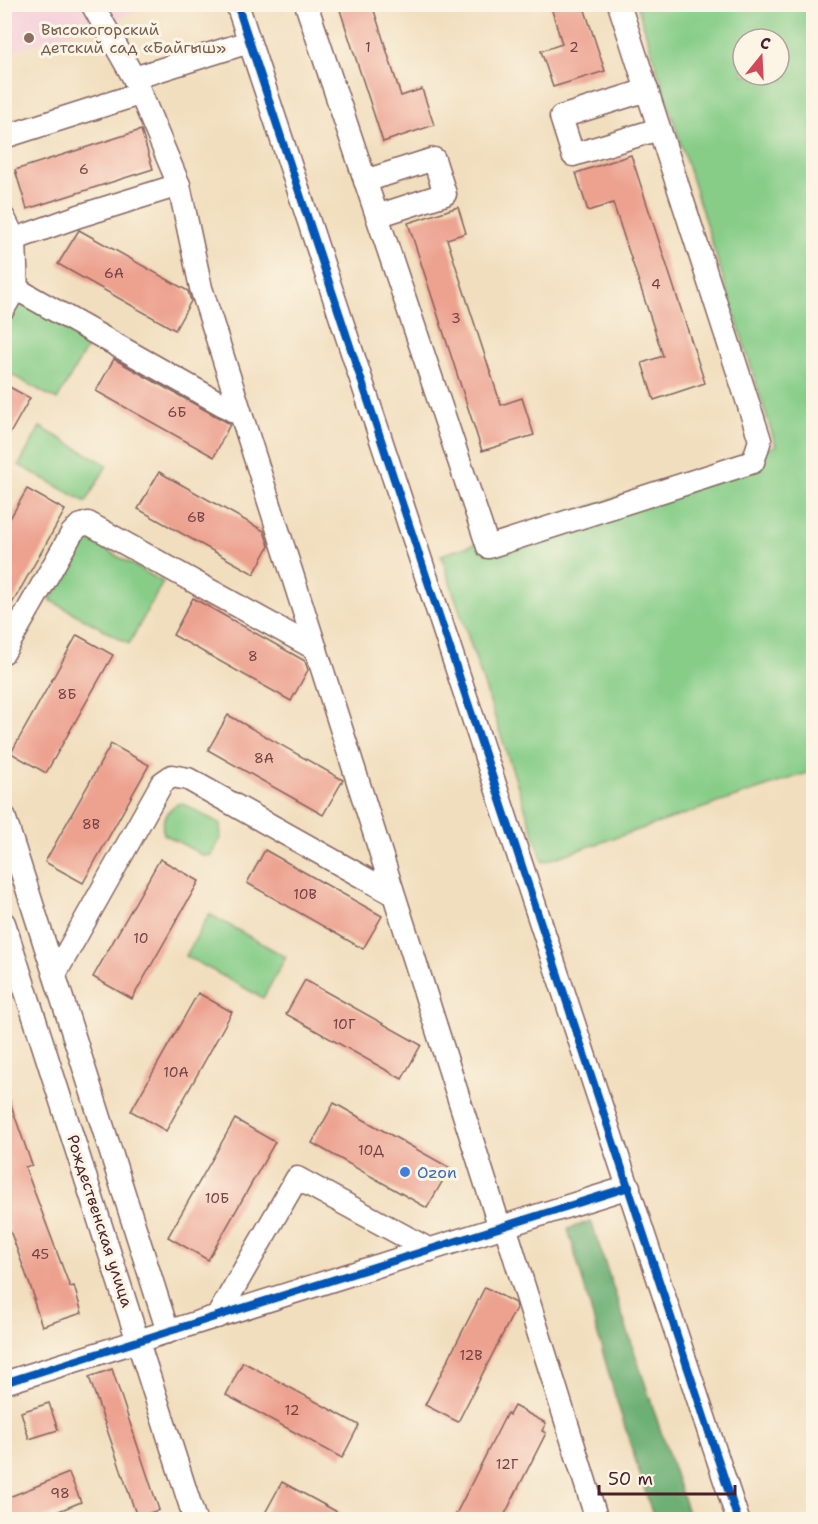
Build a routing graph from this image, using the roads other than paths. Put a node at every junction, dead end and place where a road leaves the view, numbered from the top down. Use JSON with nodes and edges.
{"nodes":[{"id":1,"x":92,"y":4,"type":"edge"},
{"id":2,"x":237,"y":4,"type":"edge"},
{"id":3,"x":306,"y":4,"type":"edge"},
{"id":4,"x":619,"y":4,"type":"edge"},
{"id":5,"x":249,"y":42,"type":"junction"},
{"id":6,"x":136,"y":86,"type":"junction"},
{"id":7,"x":647,"y":90,"type":"junction"},
{"id":8,"x":659,"y":129,"type":"junction"},
{"id":9,"x":4,"y":137,"type":"edge"},
{"id":10,"x":365,"y":181,"type":"junction"},
{"id":11,"x":179,"y":185,"type":"junction"},
{"id":12,"x":377,"y":216,"type":"junction"},
{"id":13,"x":4,"y":218,"type":"edge"},
{"id":14,"x":10,"y":241,"type":"edge"},
{"id":15,"x":11,"y":300,"type":"edge"},
{"id":16,"x":241,"y":415,"type":"junction"},
{"id":17,"x":316,"y":649,"type":"junction"},
{"id":18,"x":4,"y":652,"type":"edge"},
{"id":19,"x":4,"y":816,"type":"edge"},
{"id":20,"x":393,"y":894,"type":"junction"},
{"id":21,"x":4,"y":923,"type":"edge"},
{"id":22,"x":55,"y":974,"type":"junction"},
{"id":23,"x":629,"y":1187,"type":"junction"},
{"id":24,"x":502,"y":1227,"type":"junction"},
{"id":25,"x":430,"y":1250,"type":"junction"},
{"id":26,"x":217,"y":1317,"type":"junction"},
{"id":27,"x":168,"y":1332,"type":"junction"},
{"id":28,"x":139,"y":1341,"type":"junction"},
{"id":29,"x":4,"y":1383,"type":"edge"},
{"id":30,"x":195,"y":1520,"type":"edge"},
{"id":31,"x":597,"y":1520,"type":"edge"},
{"id":32,"x":738,"y":1520,"type":"edge"}],
"edges":[{"from":1,"to":6,"type":"street"},
{"from":2,"to":5,"type":"street"},
{"from":3,"to":10,"type":"street"},
{"from":4,"to":7,"type":"street"},
{"from":5,"to":6,"type":"street"},
{"from":5,"to":23,"type":"street"},
{"from":6,"to":9,"type":"street"},
{"from":6,"to":11,"type":"street"},
{"from":7,"to":8,"type":"street"},
{"from":7,"to":8,"type":"street"},
{"from":8,"to":12,"type":"street"},
{"from":10,"to":12,"type":"street"},
{"from":10,"to":12,"type":"street"},
{"from":11,"to":14,"type":"street"},
{"from":11,"to":16,"type":"street"},
{"from":13,"to":14,"type":"street"},
{"from":14,"to":15,"type":"street"},
{"from":15,"to":16,"type":"street"},
{"from":16,"to":17,"type":"street"},
{"from":17,"to":18,"type":"street"},
{"from":17,"to":20,"type":"street"},
{"from":19,"to":22,"type":"street"},
{"from":20,"to":22,"type":"street"},
{"from":20,"to":24,"type":"street"},
{"from":21,"to":28,"type":"street","name":"Рождественская улица"},
{"from":22,"to":27,"type":"street"},
{"from":23,"to":24,"type":"street"},
{"from":23,"to":32,"type":"street"},
{"from":24,"to":25,"type":"street"},
{"from":24,"to":31,"type":"street"},
{"from":25,"to":26,"type":"street"},
{"from":25,"to":26,"type":"street"},
{"from":26,"to":27,"type":"street"},
{"from":27,"to":28,"type":"street"},
{"from":28,"to":29,"type":"street"},
{"from":28,"to":30,"type":"street","name":"Рождественская улица"}]}
